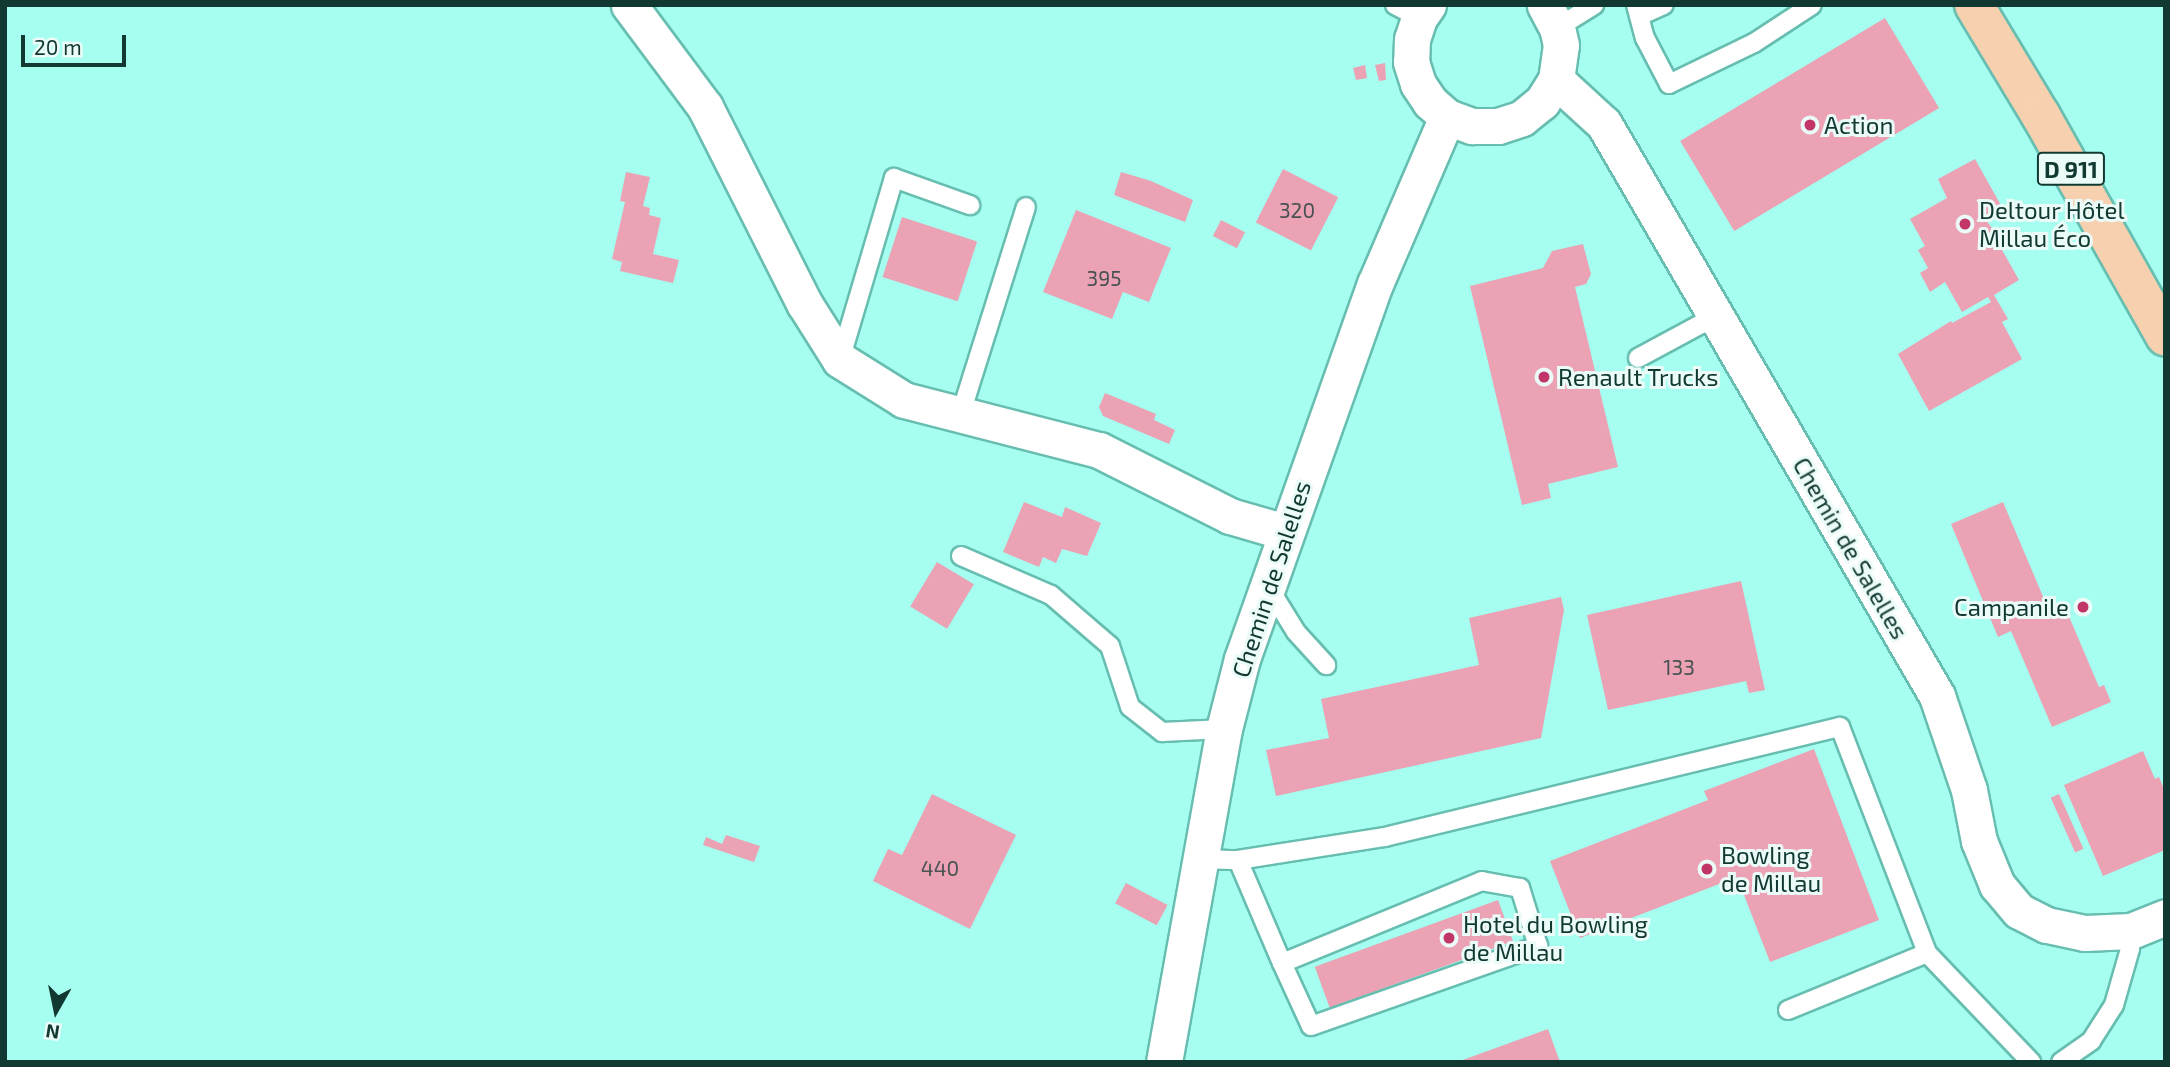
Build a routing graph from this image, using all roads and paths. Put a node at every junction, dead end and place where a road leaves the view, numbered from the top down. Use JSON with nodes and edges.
{"nodes":[{"id":1,"x":629,"y":5,"type":"edge"},
{"id":2,"x":1594,"y":5,"type":"edge"},
{"id":3,"x":1664,"y":5,"type":"edge"},
{"id":4,"x":1812,"y":5,"type":"edge"},
{"id":5,"x":1974,"y":5,"type":"edge"},
{"id":6,"x":1414,"y":10,"type":"edge"},
{"id":7,"x":1637,"y":10,"type":"edge"},
{"id":8,"x":1551,"y":17,"type":"edge"},
{"id":9,"x":1556,"y":80,"type":"junction"},
{"id":10,"x":1447,"y":117,"type":"junction"},
{"id":11,"x":971,"y":205,"type":"dead end"},
{"id":12,"x":1026,"y":207,"type":"dead end"},
{"id":13,"x":1716,"y":316,"type":"junction"},
{"id":14,"x":2165,"y":336,"type":"edge"},
{"id":15,"x":1638,"y":358,"type":"dead end"},
{"id":16,"x":840,"y":360,"type":"junction"},
{"id":17,"x":960,"y":416,"type":"junction"},
{"id":18,"x":1285,"y":532,"type":"junction"},
{"id":19,"x":961,"y":556,"type":"dead end"},
{"id":20,"x":1267,"y":585,"type":"junction"},
{"id":21,"x":1326,"y":665,"type":"dead end"},
{"id":22,"x":1224,"y":729,"type":"junction"},
{"id":23,"x":1200,"y":859,"type":"junction"},
{"id":24,"x":1238,"y":860,"type":"junction"},
{"id":25,"x":2165,"y":917,"type":"edge"},
{"id":26,"x":2131,"y":931,"type":"junction"},
{"id":27,"x":1927,"y":953,"type":"junction"},
{"id":28,"x":1282,"y":963,"type":"junction"},
{"id":29,"x":1788,"y":1010,"type":"dead end"},
{"id":30,"x":1164,"y":1062,"type":"edge"},
{"id":31,"x":2031,"y":1062,"type":"edge"},
{"id":32,"x":2061,"y":1062,"type":"edge"}],
"edges":[{"from":1,"to":16,"type":"street"},
{"from":2,"to":8,"type":"lane"},
{"from":3,"to":7,"type":"lane"},
{"from":4,"to":7,"type":"lane"},
{"from":5,"to":14,"type":"main road","number":"D 911"},
{"from":6,"to":10,"type":"street"},
{"from":8,"to":9,"type":"street"},
{"from":9,"to":10,"type":"street"},
{"from":9,"to":13,"type":"street","name":"Chemin de Salelles"},
{"from":10,"to":18,"type":"street","name":"Chemin de Salelles"},
{"from":11,"to":16,"type":"lane"},
{"from":12,"to":17,"type":"lane"},
{"from":13,"to":15,"type":"lane"},
{"from":13,"to":26,"type":"street","name":"Chemin de Salelles"},
{"from":16,"to":17,"type":"street"},
{"from":17,"to":18,"type":"street"},
{"from":18,"to":20,"type":"street","name":"Chemin de Salelles"},
{"from":19,"to":22,"type":"lane"},
{"from":20,"to":21,"type":"lane"},
{"from":20,"to":22,"type":"street","name":"Chemin de Salelles"},
{"from":22,"to":23,"type":"street","name":"Chemin de Salelles"},
{"from":23,"to":24,"type":"lane"},
{"from":23,"to":30,"type":"street","name":"Chemin de Salelles"},
{"from":24,"to":27,"type":"lane"},
{"from":24,"to":28,"type":"lane"},
{"from":25,"to":26,"type":"street","name":"Chemin de Salelles"},
{"from":26,"to":32,"type":"lane"},
{"from":27,"to":29,"type":"lane"},
{"from":27,"to":31,"type":"lane"},
{"from":28,"to":28,"type":"lane"}]}
